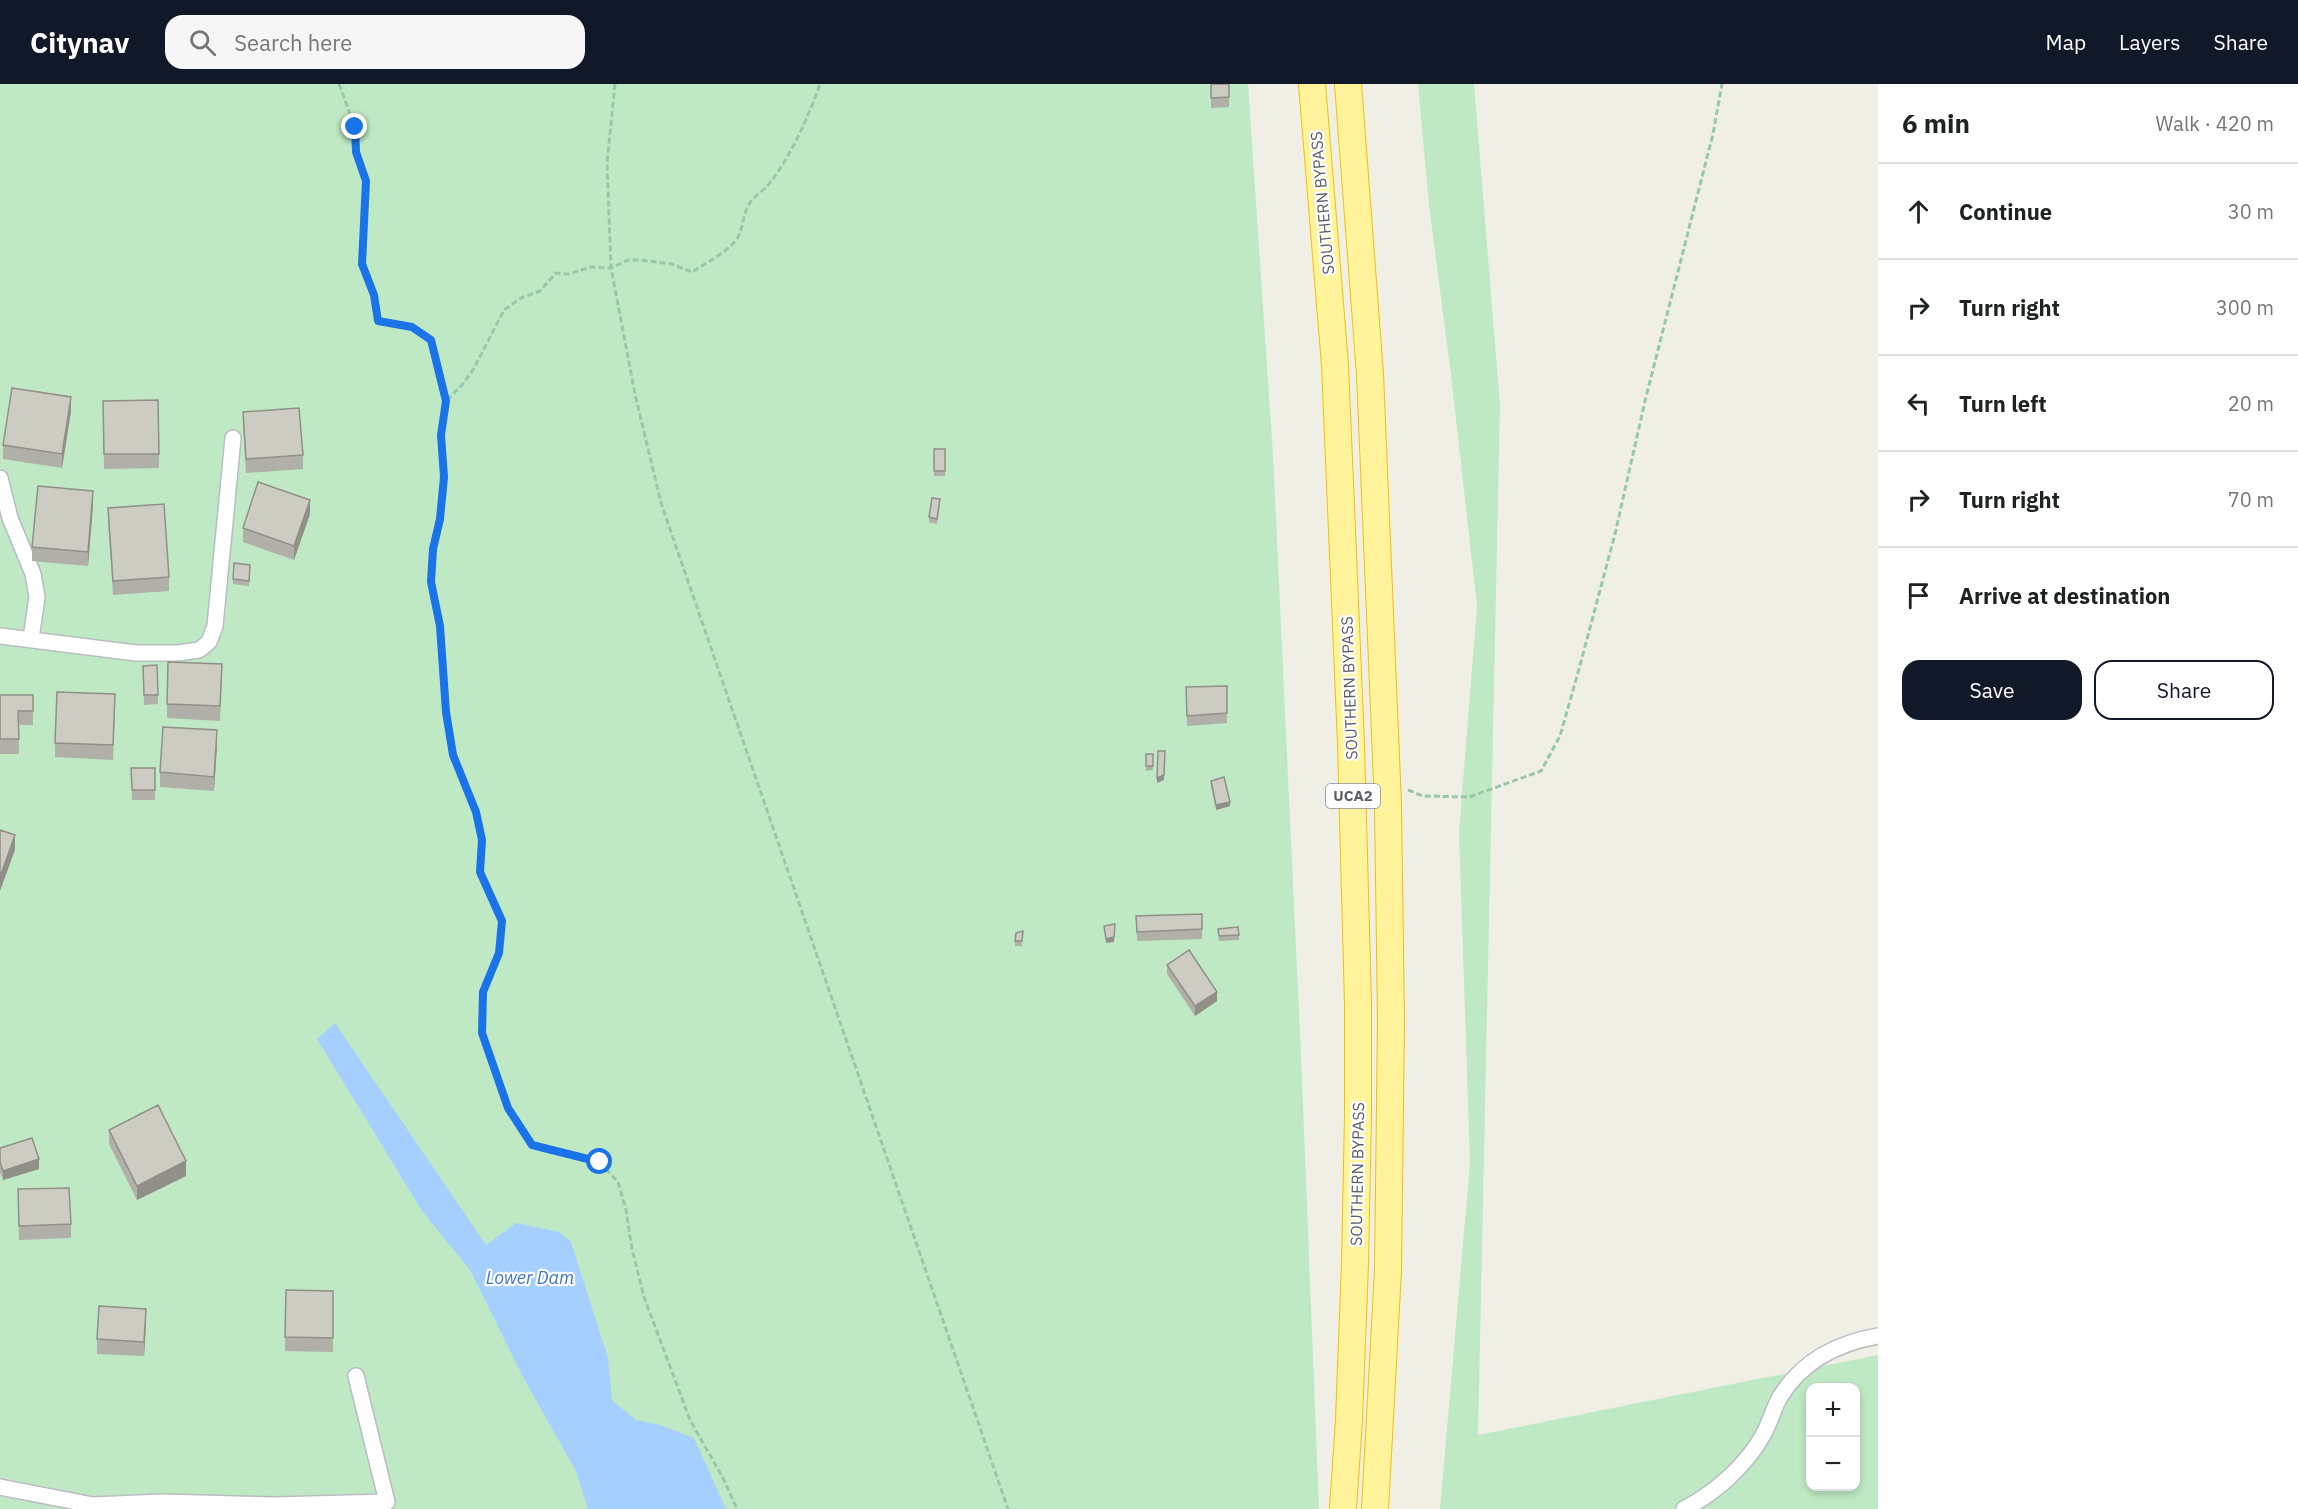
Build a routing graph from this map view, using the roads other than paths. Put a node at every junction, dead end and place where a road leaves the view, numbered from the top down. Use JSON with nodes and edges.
{"nodes":[{"id":1,"x":1312,"y":84,"type":"edge"},
{"id":2,"x":1348,"y":84,"type":"edge"},
{"id":3,"x":233,"y":438,"type":"dead end"},
{"id":4,"x":0,"y":478,"type":"edge"},
{"id":5,"x":0,"y":636,"type":"edge"},
{"id":6,"x":31,"y":639,"type":"junction"},
{"id":7,"x":1878,"y":1336,"type":"edge"},
{"id":8,"x":356,"y":1376,"type":"dead end"},
{"id":9,"x":0,"y":1487,"type":"edge"},
{"id":10,"x":388,"y":1505,"type":"edge"},
{"id":11,"x":96,"y":1507,"type":"edge"},
{"id":12,"x":1343,"y":1509,"type":"edge"},
{"id":13,"x":1375,"y":1509,"type":"edge"},
{"id":14,"x":1684,"y":1509,"type":"edge"}],
"edges":[{"from":1,"to":12,"type":"highway","name":"SOUTHERN BYPASS","number":"UCA2"},
{"from":2,"to":13,"type":"highway","name":"SOUTHERN BYPASS","number":"UCA2"},
{"from":3,"to":6,"type":"street"},
{"from":4,"to":6,"type":"street"},
{"from":5,"to":6,"type":"street"},
{"from":7,"to":14,"type":"street"},
{"from":8,"to":10,"type":"street"},
{"from":9,"to":11,"type":"street"},
{"from":10,"to":11,"type":"street"}]}
